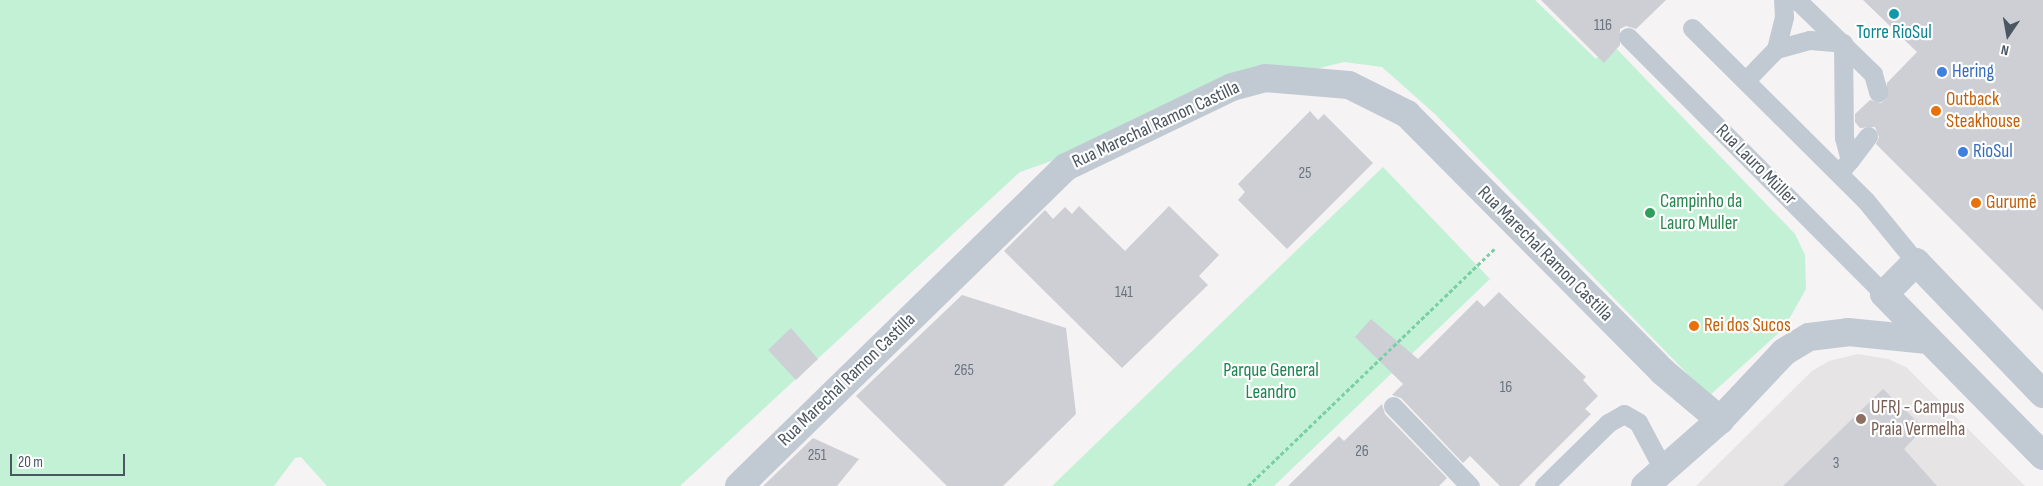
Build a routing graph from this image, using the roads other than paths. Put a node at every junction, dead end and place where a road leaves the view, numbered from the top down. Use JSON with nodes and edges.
{"nodes":[{"id":1,"x":1783,"y":0,"type":"edge"},
{"id":2,"x":1797,"y":0,"type":"edge"},
{"id":3,"x":1692,"y":28,"type":"dead end"},
{"id":4,"x":1628,"y":37,"type":"dead end"},
{"id":5,"x":1843,"y":43,"type":"junction"},
{"id":6,"x":1776,"y":50,"type":"junction"},
{"id":7,"x":1746,"y":80,"type":"junction"},
{"id":8,"x":1878,"y":92,"type":"dead end"},
{"id":9,"x":1868,"y":136,"type":"dead end"},
{"id":10,"x":1844,"y":167,"type":"junction"},
{"id":11,"x":1916,"y":262,"type":"junction"},
{"id":12,"x":1884,"y":294,"type":"junction"},
{"id":13,"x":1928,"y":340,"type":"junction"},
{"id":14,"x":2043,"y":394,"type":"edge"},
{"id":15,"x":1393,"y":406,"type":"dead end"},
{"id":16,"x":1720,"y":420,"type":"junction"},
{"id":17,"x":2043,"y":456,"type":"edge"},
{"id":18,"x":1654,"y":478,"type":"edge"},
{"id":19,"x":739,"y":486,"type":"edge"},
{"id":20,"x":1470,"y":486,"type":"edge"},
{"id":21,"x":1544,"y":486,"type":"edge"}],
"edges":[{"from":1,"to":6,"type":"lane"},
{"from":2,"to":5,"type":"lane"},
{"from":3,"to":7,"type":"lane"},
{"from":4,"to":12,"type":"lane","name":"Rua Lauro Müller"},
{"from":5,"to":6,"type":"lane"},
{"from":5,"to":8,"type":"lane"},
{"from":5,"to":10,"type":"lane"},
{"from":6,"to":7,"type":"lane"},
{"from":7,"to":10,"type":"lane"},
{"from":9,"to":10,"type":"lane"},
{"from":10,"to":11,"type":"lane"},
{"from":11,"to":12,"type":"street"},
{"from":11,"to":14,"type":"street"},
{"from":12,"to":13,"type":"street","name":"Rua Lauro Müller"},
{"from":13,"to":16,"type":"street"},
{"from":13,"to":17,"type":"street","name":"Rua Lauro Müller"},
{"from":15,"to":20,"type":"lane"},
{"from":16,"to":18,"type":"street"},
{"from":16,"to":19,"type":"street","name":"Rua Marechal Ramon Castilla"},
{"from":18,"to":21,"type":"lane"}]}
